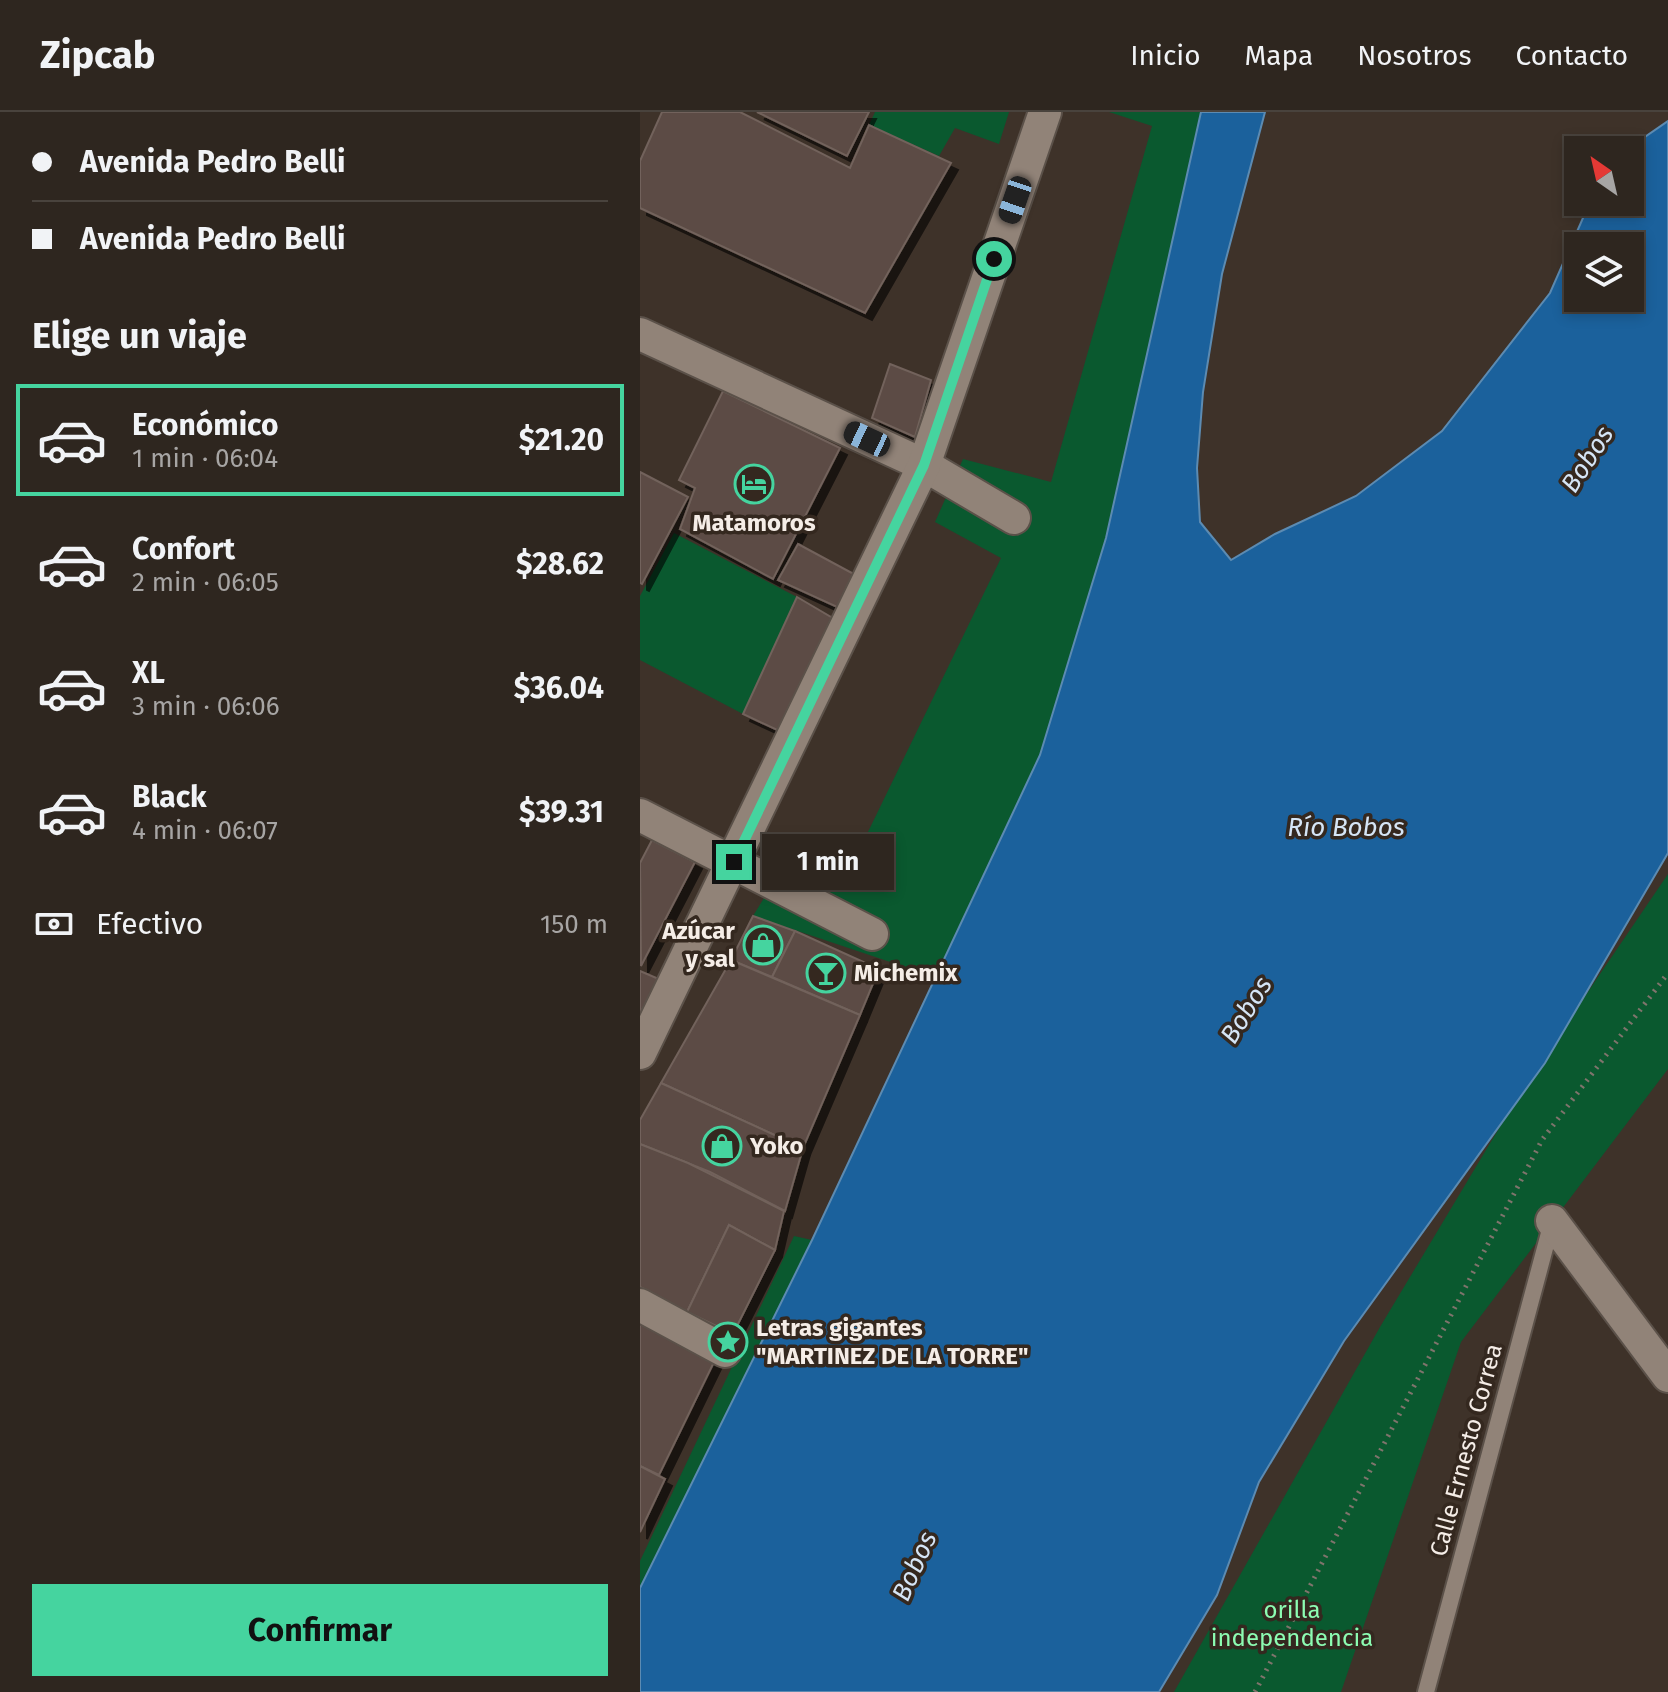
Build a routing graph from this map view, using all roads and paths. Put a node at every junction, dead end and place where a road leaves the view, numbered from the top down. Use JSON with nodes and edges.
{"nodes":[{"id":1,"x":1045,"y":112,"type":"edge"},
{"id":2,"x":640,"y":334,"type":"edge"},
{"id":3,"x":924,"y":465,"type":"junction"},
{"id":4,"x":1014,"y":518,"type":"dead end"},
{"id":5,"x":640,"y":815,"type":"edge"},
{"id":6,"x":734,"y":862,"type":"junction"},
{"id":7,"x":872,"y":934,"type":"dead end"},
{"id":8,"x":1668,"y":973,"type":"edge"},
{"id":9,"x":640,"y":1053,"type":"edge"},
{"id":10,"x":1552,"y":1221,"type":"joint"},
{"id":11,"x":640,"y":1305,"type":"edge"},
{"id":12,"x":725,"y":1351,"type":"dead end"},
{"id":13,"x":1668,"y":1376,"type":"edge"},
{"id":14,"x":1255,"y":1692,"type":"edge"},
{"id":15,"x":1426,"y":1692,"type":"edge"}],
"edges":[{"from":1,"to":3,"type":"street"},
{"from":2,"to":3,"type":"street"},
{"from":3,"to":4,"type":"street"},
{"from":3,"to":6,"type":"street"},
{"from":5,"to":6,"type":"street"},
{"from":6,"to":7,"type":"street"},
{"from":6,"to":9,"type":"street"},
{"from":8,"to":14,"type":"path"},
{"from":10,"to":13,"type":"street"},
{"from":10,"to":15,"type":"lane","name":"Calle Ernesto Correa"},
{"from":11,"to":12,"type":"street"}]}
